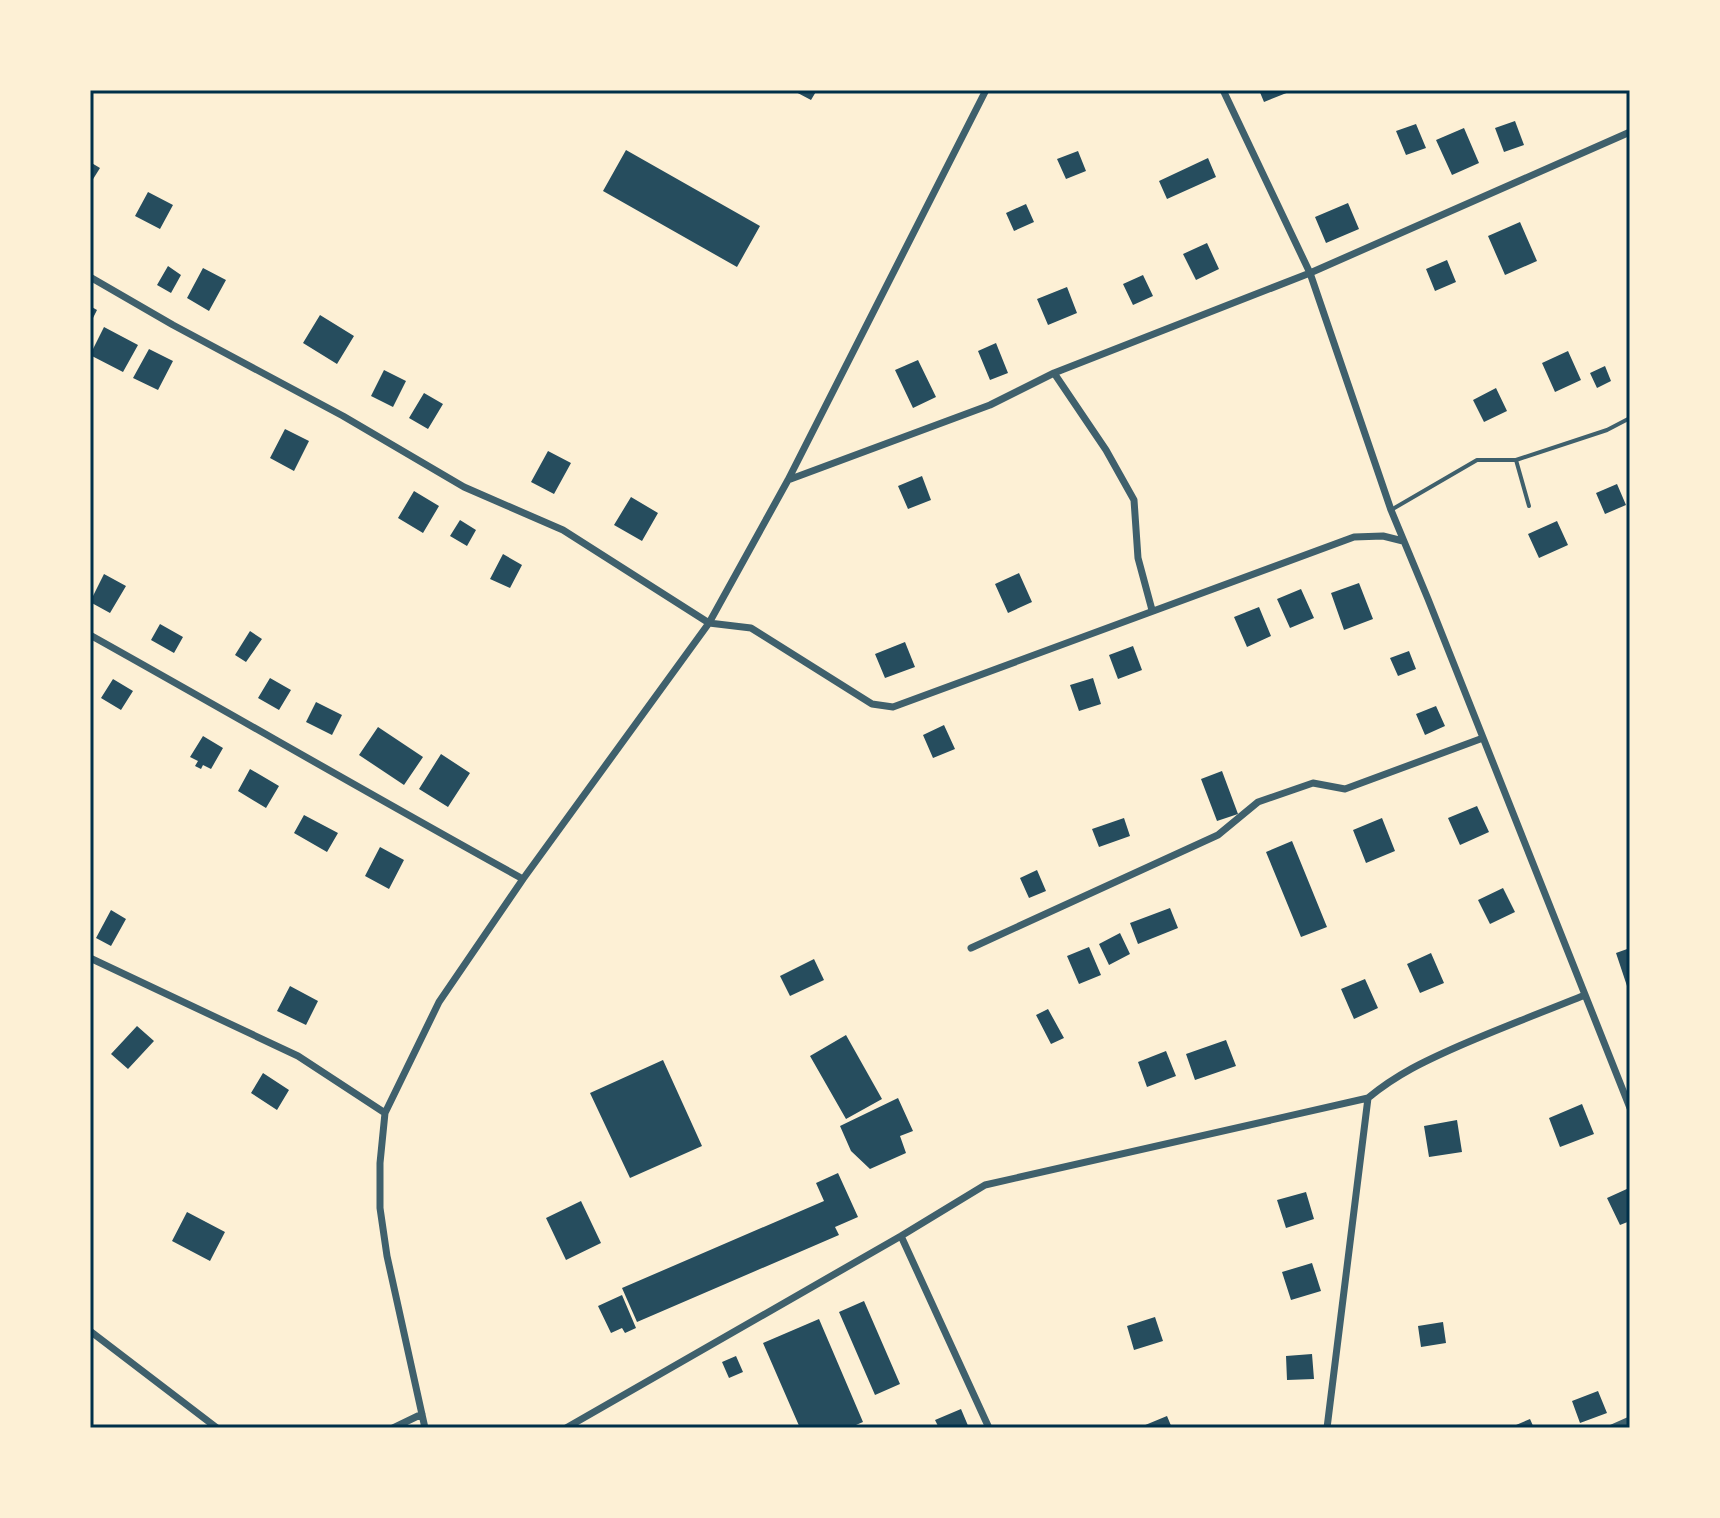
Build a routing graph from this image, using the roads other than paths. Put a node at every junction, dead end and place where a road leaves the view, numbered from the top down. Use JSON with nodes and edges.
{"nodes":[{"id":1,"x":986,"y":90,"type":"edge"},
{"id":2,"x":1223,"y":90,"type":"edge"},
{"id":3,"x":1630,"y":132,"type":"edge"},
{"id":4,"x":1310,"y":273,"type":"junction"},
{"id":5,"x":90,"y":277,"type":"edge"},
{"id":6,"x":1054,"y":373,"type":"junction"},
{"id":7,"x":1630,"y":418,"type":"edge"},
{"id":8,"x":1516,"y":460,"type":"junction"},
{"id":9,"x":788,"y":480,"type":"junction"},
{"id":10,"x":1529,"y":506,"type":"dead end"},
{"id":11,"x":1391,"y":510,"type":"junction"},
{"id":12,"x":1403,"y":541,"type":"junction"},
{"id":13,"x":1152,"y":610,"type":"junction"},
{"id":14,"x":709,"y":623,"type":"junction"},
{"id":15,"x":90,"y":635,"type":"edge"},
{"id":16,"x":1483,"y":738,"type":"junction"},
{"id":17,"x":523,"y":879,"type":"junction"},
{"id":18,"x":971,"y":948,"type":"dead end"},
{"id":19,"x":90,"y":958,"type":"edge"},
{"id":20,"x":1585,"y":995,"type":"junction"},
{"id":21,"x":1368,"y":1098,"type":"junction"},
{"id":22,"x":1630,"y":1108,"type":"edge"},
{"id":23,"x":385,"y":1113,"type":"junction"},
{"id":24,"x":901,"y":1236,"type":"junction"},
{"id":25,"x":90,"y":1331,"type":"edge"},
{"id":26,"x":422,"y":1414,"type":"junction"},
{"id":27,"x":1630,"y":1420,"type":"edge"},
{"id":28,"x":217,"y":1428,"type":"edge"},
{"id":29,"x":393,"y":1428,"type":"edge"},
{"id":30,"x":425,"y":1428,"type":"edge"},
{"id":31,"x":566,"y":1428,"type":"edge"},
{"id":32,"x":989,"y":1428,"type":"edge"},
{"id":33,"x":1327,"y":1428,"type":"edge"},
{"id":34,"x":1612,"y":1428,"type":"edge"}],
"edges":[{"from":1,"to":9,"type":"street"},
{"from":2,"to":4,"type":"street"},
{"from":3,"to":4,"type":"street"},
{"from":4,"to":6,"type":"street"},
{"from":4,"to":11,"type":"street"},
{"from":5,"to":14,"type":"street"},
{"from":6,"to":9,"type":"street"},
{"from":6,"to":13,"type":"street"},
{"from":7,"to":8,"type":"lane"},
{"from":8,"to":10,"type":"lane"},
{"from":8,"to":11,"type":"lane"},
{"from":9,"to":14,"type":"street"},
{"from":11,"to":12,"type":"street"},
{"from":12,"to":13,"type":"street"},
{"from":12,"to":16,"type":"street"},
{"from":13,"to":14,"type":"street"},
{"from":14,"to":17,"type":"street"},
{"from":15,"to":17,"type":"street"},
{"from":16,"to":18,"type":"street"},
{"from":16,"to":20,"type":"street"},
{"from":17,"to":23,"type":"street"},
{"from":19,"to":23,"type":"street"},
{"from":20,"to":21,"type":"street"},
{"from":20,"to":22,"type":"street"},
{"from":21,"to":24,"type":"street"},
{"from":21,"to":33,"type":"street"},
{"from":23,"to":26,"type":"street"},
{"from":24,"to":31,"type":"street"},
{"from":24,"to":32,"type":"street"},
{"from":25,"to":28,"type":"street"},
{"from":26,"to":29,"type":"street"},
{"from":26,"to":30,"type":"street"},
{"from":27,"to":34,"type":"street"}]}
